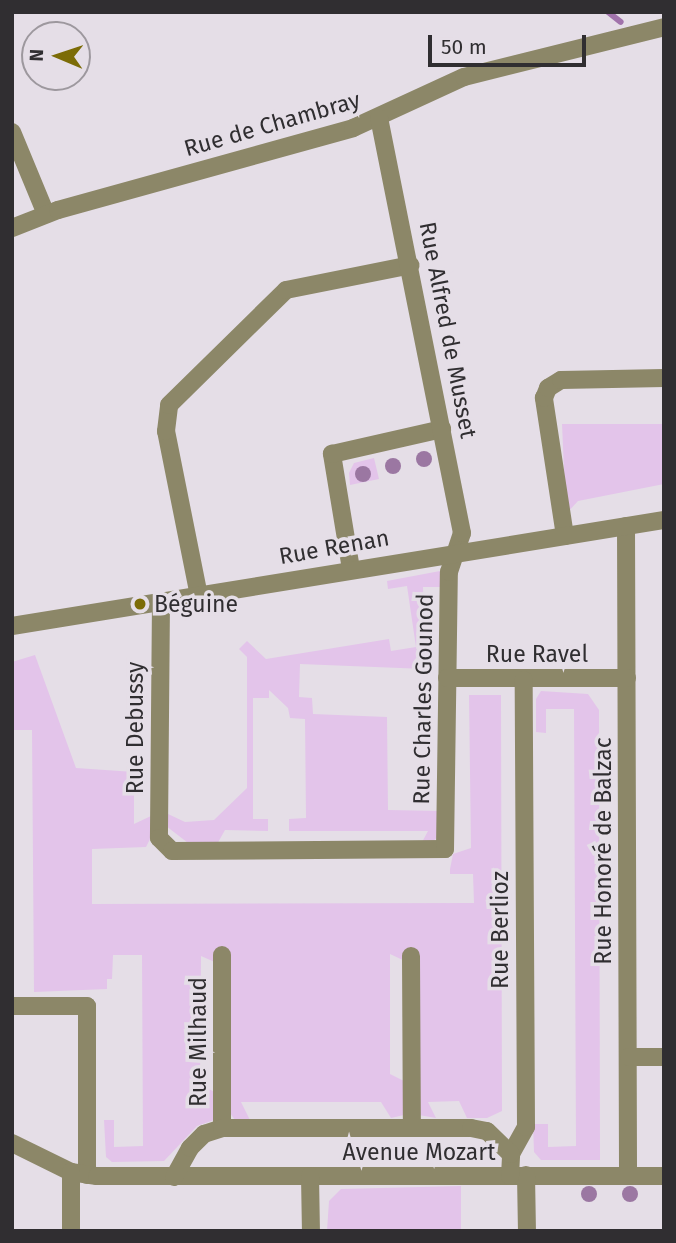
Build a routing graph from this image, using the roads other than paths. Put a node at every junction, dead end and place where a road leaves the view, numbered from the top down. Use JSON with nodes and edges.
{"nodes":[{"id":1,"x":664,"y":27,"type":"edge"},
{"id":2,"x":379,"y":118,"type":"junction"},
{"id":3,"x":12,"y":132,"type":"edge"},
{"id":4,"x":46,"y":214,"type":"junction"},
{"id":5,"x":12,"y":228,"type":"edge"},
{"id":6,"x":411,"y":265,"type":"junction"},
{"id":7,"x":664,"y":378,"type":"edge"},
{"id":8,"x":442,"y":429,"type":"junction"},
{"id":9,"x":664,"y":520,"type":"edge"},
{"id":10,"x":626,"y":526,"type":"junction"},
{"id":11,"x":565,"y":536,"type":"junction"},
{"id":12,"x":456,"y":551,"type":"junction"},
{"id":13,"x":352,"y":569,"type":"junction"},
{"id":14,"x":199,"y":596,"type":"junction"},
{"id":15,"x":161,"y":601,"type":"junction"},
{"id":16,"x":12,"y":626,"type":"edge"},
{"id":17,"x":447,"y":678,"type":"junction"},
{"id":18,"x":627,"y":678,"type":"junction"},
{"id":19,"x":524,"y":680,"type":"junction"},
{"id":20,"x":445,"y":849,"type":"joint"},
{"id":21,"x":222,"y":955,"type":"dead end"},
{"id":22,"x":411,"y":956,"type":"dead end"},
{"id":23,"x":12,"y":1006,"type":"edge"},
{"id":24,"x":629,"y":1057,"type":"junction"},
{"id":25,"x":664,"y":1057,"type":"edge"},
{"id":26,"x":222,"y":1128,"type":"junction"},
{"id":27,"x":412,"y":1128,"type":"junction"},
{"id":28,"x":12,"y":1143,"type":"edge"},
{"id":29,"x":511,"y":1154,"type":"junction"},
{"id":30,"x":79,"y":1173,"type":"junction"},
{"id":31,"x":628,"y":1175,"type":"junction"},
{"id":32,"x":310,"y":1176,"type":"junction"},
{"id":33,"x":518,"y":1176,"type":"junction"},
{"id":34,"x":664,"y":1176,"type":"edge"},
{"id":35,"x":174,"y":1177,"type":"junction"},
{"id":36,"x":71,"y":1231,"type":"edge"},
{"id":37,"x":311,"y":1231,"type":"edge"},
{"id":38,"x":527,"y":1231,"type":"edge"}],
"edges":[{"from":1,"to":2,"type":"street","name":"Rue de Chambray"},
{"from":2,"to":4,"type":"street","name":"Rue de Chambray"},
{"from":2,"to":6,"type":"street","name":"Rue Alfred de Musset"},
{"from":3,"to":4,"type":"street"},
{"from":4,"to":5,"type":"street","name":"Rue de Chambray"},
{"from":6,"to":8,"type":"street","name":"Rue Alfred de Musset"},
{"from":6,"to":14,"type":"street"},
{"from":7,"to":11,"type":"street"},
{"from":8,"to":12,"type":"street","name":"Rue Alfred de Musset"},
{"from":8,"to":13,"type":"street"},
{"from":9,"to":10,"type":"street","name":"Rue Renan"},
{"from":10,"to":11,"type":"street","name":"Rue Renan"},
{"from":10,"to":18,"type":"street","name":"Rue Honoré de Balzac"},
{"from":11,"to":12,"type":"street","name":"Rue Renan"},
{"from":12,"to":13,"type":"street","name":"Rue Renan"},
{"from":12,"to":17,"type":"street","name":"Rue Charles Gounod"},
{"from":13,"to":14,"type":"street","name":"Rue Renan"},
{"from":14,"to":15,"type":"street","name":"Rue Renan"},
{"from":15,"to":16,"type":"street","name":"Rue Renan"},
{"from":15,"to":20,"type":"street","name":"Rue Debussy"},
{"from":17,"to":19,"type":"street","name":"Rue Ravel"},
{"from":17,"to":20,"type":"street","name":"Rue Charles Gounod"},
{"from":18,"to":19,"type":"street","name":"Rue Ravel"},
{"from":18,"to":24,"type":"street","name":"Rue Honoré de Balzac"},
{"from":19,"to":29,"type":"street","name":"Rue Berlioz"},
{"from":21,"to":26,"type":"street","name":"Rue Milhaud"},
{"from":22,"to":27,"type":"street"},
{"from":23,"to":30,"type":"street"},
{"from":24,"to":25,"type":"street"},
{"from":24,"to":31,"type":"street","name":"Rue Honoré de Balzac"},
{"from":26,"to":27,"type":"street","name":"Avenue Mozart"},
{"from":26,"to":35,"type":"street"},
{"from":27,"to":29,"type":"street","name":"Avenue Mozart"},
{"from":28,"to":30,"type":"street","name":"Avenue Mozart"},
{"from":29,"to":33,"type":"street","name":"Rue Berlioz"},
{"from":30,"to":35,"type":"street","name":"Avenue Mozart"},
{"from":30,"to":36,"type":"street"},
{"from":31,"to":33,"type":"street","name":"Avenue Mozart"},
{"from":31,"to":34,"type":"street","name":"Avenue Mozart"},
{"from":32,"to":33,"type":"street","name":"Avenue Mozart"},
{"from":32,"to":35,"type":"street","name":"Avenue Mozart"},
{"from":32,"to":37,"type":"street"},
{"from":33,"to":38,"type":"street","name":"Rue Berlioz"}]}
